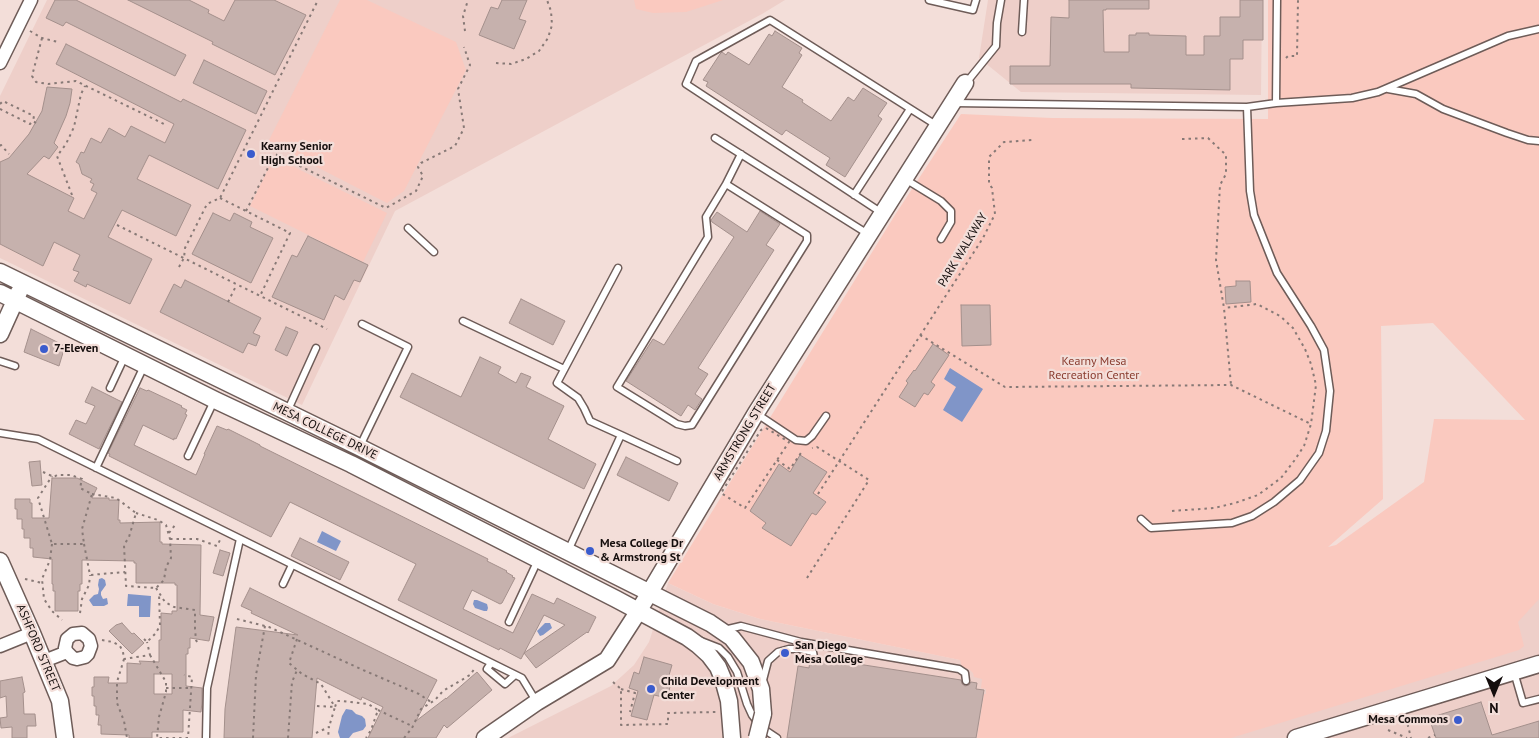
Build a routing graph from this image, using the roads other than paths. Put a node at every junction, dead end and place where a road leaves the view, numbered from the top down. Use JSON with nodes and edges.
{"nodes":[{"id":1,"x":31,"y":0,"type":"edge"},
{"id":2,"x":930,"y":0,"type":"edge"},
{"id":3,"x":976,"y":0,"type":"edge"},
{"id":4,"x":1001,"y":0,"type":"edge"},
{"id":5,"x":1024,"y":0,"type":"edge"},
{"id":6,"x":1277,"y":0,"type":"edge"},
{"id":7,"x":1539,"y":29,"type":"edge"},
{"id":8,"x":1022,"y":32,"type":"dead end"},
{"id":9,"x":0,"y":63,"type":"edge"},
{"id":10,"x":965,"y":83,"type":"joint"},
{"id":11,"x":1386,"y":88,"type":"junction"},
{"id":12,"x":1276,"y":102,"type":"junction"},
{"id":13,"x":953,"y":103,"type":"junction"},
{"id":14,"x":1247,"y":107,"type":"junction"},
{"id":15,"x":910,"y":108,"type":"junction"},
{"id":16,"x":938,"y":126,"type":"junction"},
{"id":17,"x":715,"y":138,"type":"dead end"},
{"id":18,"x":1539,"y":141,"type":"edge"},
{"id":19,"x":741,"y":154,"type":"junction"},
{"id":20,"x":905,"y":179,"type":"junction"},
{"id":21,"x":726,"y":184,"type":"junction"},
{"id":22,"x":854,"y":195,"type":"junction"},
{"id":23,"x":883,"y":213,"type":"junction"},
{"id":24,"x":408,"y":228,"type":"dead end"},
{"id":25,"x":869,"y":234,"type":"junction"},
{"id":26,"x":941,"y":239,"type":"dead end"},
{"id":27,"x":434,"y":252,"type":"dead end"},
{"id":28,"x":618,"y":268,"type":"dead end"},
{"id":29,"x":0,"y":272,"type":"edge"},
{"id":30,"x":23,"y":283,"type":"junction"},
{"id":31,"x":7,"y":296,"type":"edge"},
{"id":32,"x":463,"y":321,"type":"dead end"},
{"id":33,"x":362,"y":324,"type":"dead end"},
{"id":34,"x":0,"y":334,"type":"edge"},
{"id":35,"x":316,"y":348,"type":"dead end"},
{"id":36,"x":126,"y":355,"type":"junction"},
{"id":37,"x":0,"y":361,"type":"edge"},
{"id":38,"x":145,"y":365,"type":"junction"},
{"id":39,"x":15,"y":366,"type":"dead end"},
{"id":40,"x":564,"y":369,"type":"junction"},
{"id":41,"x":110,"y":388,"type":"dead end"},
{"id":42,"x":215,"y":400,"type":"junction"},
{"id":43,"x":287,"y":413,"type":"junction"},
{"id":44,"x":756,"y":413,"type":"junction"},
{"id":45,"x":826,"y":416,"type":"dead end"},
{"id":46,"x":0,"y":433,"type":"edge"},
{"id":47,"x":621,"y":435,"type":"junction"},
{"id":48,"x":359,"y":447,"type":"junction"},
{"id":49,"x":188,"y":456,"type":"dead end"},
{"id":50,"x":677,"y":461,"type":"dead end"},
{"id":51,"x":350,"y":464,"type":"junction"},
{"id":52,"x":96,"y":468,"type":"junction"},
{"id":53,"x":1141,"y":519,"type":"dead end"},
{"id":54,"x":240,"y":540,"type":"junction"},
{"id":55,"x":567,"y":553,"type":"junction"},
{"id":56,"x":538,"y":559,"type":"junction"},
{"id":57,"x":0,"y":561,"type":"edge"},
{"id":58,"x":292,"y":565,"type":"junction"},
{"id":59,"x":282,"y":584,"type":"dead end"},
{"id":60,"x":650,"y":592,"type":"junction"},
{"id":61,"x":638,"y":612,"type":"junction"},
{"id":62,"x":509,"y":622,"type":"dead end"},
{"id":63,"x":723,"y":631,"type":"junction"},
{"id":64,"x":32,"y":633,"type":"junction"},
{"id":65,"x":687,"y":637,"type":"junction"},
{"id":66,"x":0,"y":646,"type":"edge"},
{"id":67,"x":66,"y":652,"type":"dead end"},
{"id":68,"x":814,"y":657,"type":"dead end"},
{"id":69,"x":44,"y":660,"type":"junction"},
{"id":70,"x":491,"y":663,"type":"junction"},
{"id":71,"x":1539,"y":664,"type":"edge"},
{"id":72,"x":1514,"y":672,"type":"junction"},
{"id":73,"x":515,"y":675,"type":"junction"},
{"id":74,"x":966,"y":681,"type":"dead end"},
{"id":75,"x":761,"y":688,"type":"junction"},
{"id":76,"x":1539,"y":699,"type":"edge"},
{"id":77,"x":537,"y":702,"type":"junction"},
{"id":78,"x":65,"y":738,"type":"edge"},
{"id":79,"x":206,"y":738,"type":"edge"},
{"id":80,"x":485,"y":738,"type":"edge"},
{"id":81,"x":732,"y":738,"type":"edge"},
{"id":82,"x":757,"y":738,"type":"edge"},
{"id":83,"x":776,"y":738,"type":"edge"},
{"id":84,"x":1296,"y":738,"type":"edge"}],
"edges":[{"from":1,"to":9,"type":"street"},
{"from":2,"to":3,"type":"lane"},
{"from":4,"to":10,"type":"lane"},
{"from":5,"to":8,"type":"lane"},
{"from":6,"to":12,"type":"lane"},
{"from":7,"to":11,"type":"lane"},
{"from":10,"to":13,"type":"street","name":"ARMSTRONG STREET"},
{"from":11,"to":12,"type":"lane"},
{"from":11,"to":18,"type":"lane"},
{"from":12,"to":14,"type":"lane"},
{"from":13,"to":14,"type":"lane"},
{"from":13,"to":16,"type":"street","name":"ARMSTRONG STREET"},
{"from":14,"to":53,"type":"lane"},
{"from":15,"to":16,"type":"lane"},
{"from":15,"to":22,"type":"lane"},
{"from":15,"to":22,"type":"lane"},
{"from":16,"to":20,"type":"street","name":"ARMSTRONG STREET"},
{"from":17,"to":19,"type":"lane"},
{"from":19,"to":21,"type":"lane"},
{"from":19,"to":25,"type":"lane"},
{"from":20,"to":23,"type":"street","name":"ARMSTRONG STREET"},
{"from":20,"to":26,"type":"lane"},
{"from":21,"to":21,"type":"lane"},
{"from":22,"to":23,"type":"lane"},
{"from":23,"to":25,"type":"street","name":"ARMSTRONG STREET"},
{"from":24,"to":27,"type":"lane"},
{"from":25,"to":44,"type":"street","name":"ARMSTRONG STREET"},
{"from":28,"to":40,"type":"lane"},
{"from":29,"to":30,"type":"street","name":"MESA COLLEGE DRIVE"},
{"from":30,"to":31,"type":"street"},
{"from":30,"to":43,"type":"street","name":"MESA COLLEGE DRIVE"},
{"from":31,"to":34,"type":"street"},
{"from":31,"to":36,"type":"street","name":"MESA COLLEGE DRIVE"},
{"from":32,"to":40,"type":"lane"},
{"from":33,"to":48,"type":"lane"},
{"from":35,"to":43,"type":"lane"},
{"from":36,"to":38,"type":"street","name":"MESA COLLEGE DRIVE"},
{"from":36,"to":41,"type":"lane"},
{"from":37,"to":39,"type":"lane"},
{"from":38,"to":42,"type":"street","name":"MESA COLLEGE DRIVE"},
{"from":38,"to":52,"type":"lane"},
{"from":40,"to":47,"type":"lane"},
{"from":42,"to":49,"type":"lane"},
{"from":42,"to":51,"type":"street","name":"MESA COLLEGE DRIVE"},
{"from":43,"to":48,"type":"street","name":"MESA COLLEGE DRIVE"},
{"from":44,"to":45,"type":"lane"},
{"from":44,"to":60,"type":"street","name":"ARMSTRONG STREET"},
{"from":46,"to":52,"type":"lane"},
{"from":47,"to":50,"type":"lane"},
{"from":47,"to":55,"type":"lane"},
{"from":48,"to":51,"type":"street"},
{"from":48,"to":55,"type":"street","name":"MESA COLLEGE DRIVE"},
{"from":51,"to":56,"type":"street","name":"MESA COLLEGE DRIVE"},
{"from":52,"to":54,"type":"lane"},
{"from":54,"to":58,"type":"lane"},
{"from":54,"to":79,"type":"lane"},
{"from":55,"to":60,"type":"street","name":"MESA COLLEGE DRIVE"},
{"from":56,"to":61,"type":"street","name":"MESA COLLEGE DRIVE"},
{"from":56,"to":62,"type":"lane"},
{"from":57,"to":64,"type":"street","name":"ASHFORD STREET"},
{"from":58,"to":59,"type":"lane"},
{"from":58,"to":70,"type":"lane"},
{"from":60,"to":61,"type":"street","name":"ARMSTRONG STREET"},
{"from":60,"to":63,"type":"street","name":"MESA COLLEGE DRIVE"},
{"from":61,"to":65,"type":"street","name":"MESA COLLEGE DRIVE"},
{"from":61,"to":77,"type":"street","name":"ARMSTRONG STREET"},
{"from":63,"to":74,"type":"lane"},
{"from":63,"to":75,"type":"street","name":"MESA COLLEGE DRIVE"},
{"from":64,"to":66,"type":"street"},
{"from":64,"to":69,"type":"street","name":"ASHFORD STREET"},
{"from":65,"to":81,"type":"street","name":"MESA COLLEGE DRIVE"},
{"from":65,"to":83,"type":"lane"},
{"from":67,"to":69,"type":"street"},
{"from":68,"to":75,"type":"lane"},
{"from":69,"to":78,"type":"street","name":"ASHFORD STREET"},
{"from":70,"to":73,"type":"lane"},
{"from":70,"to":73,"type":"lane"},
{"from":71,"to":72,"type":"street"},
{"from":72,"to":76,"type":"lane"},
{"from":72,"to":84,"type":"street"},
{"from":73,"to":77,"type":"lane"},
{"from":75,"to":82,"type":"street","name":"MESA COLLEGE DRIVE","bridge":true},
{"from":77,"to":80,"type":"street","name":"ARMSTRONG STREET"}]}
